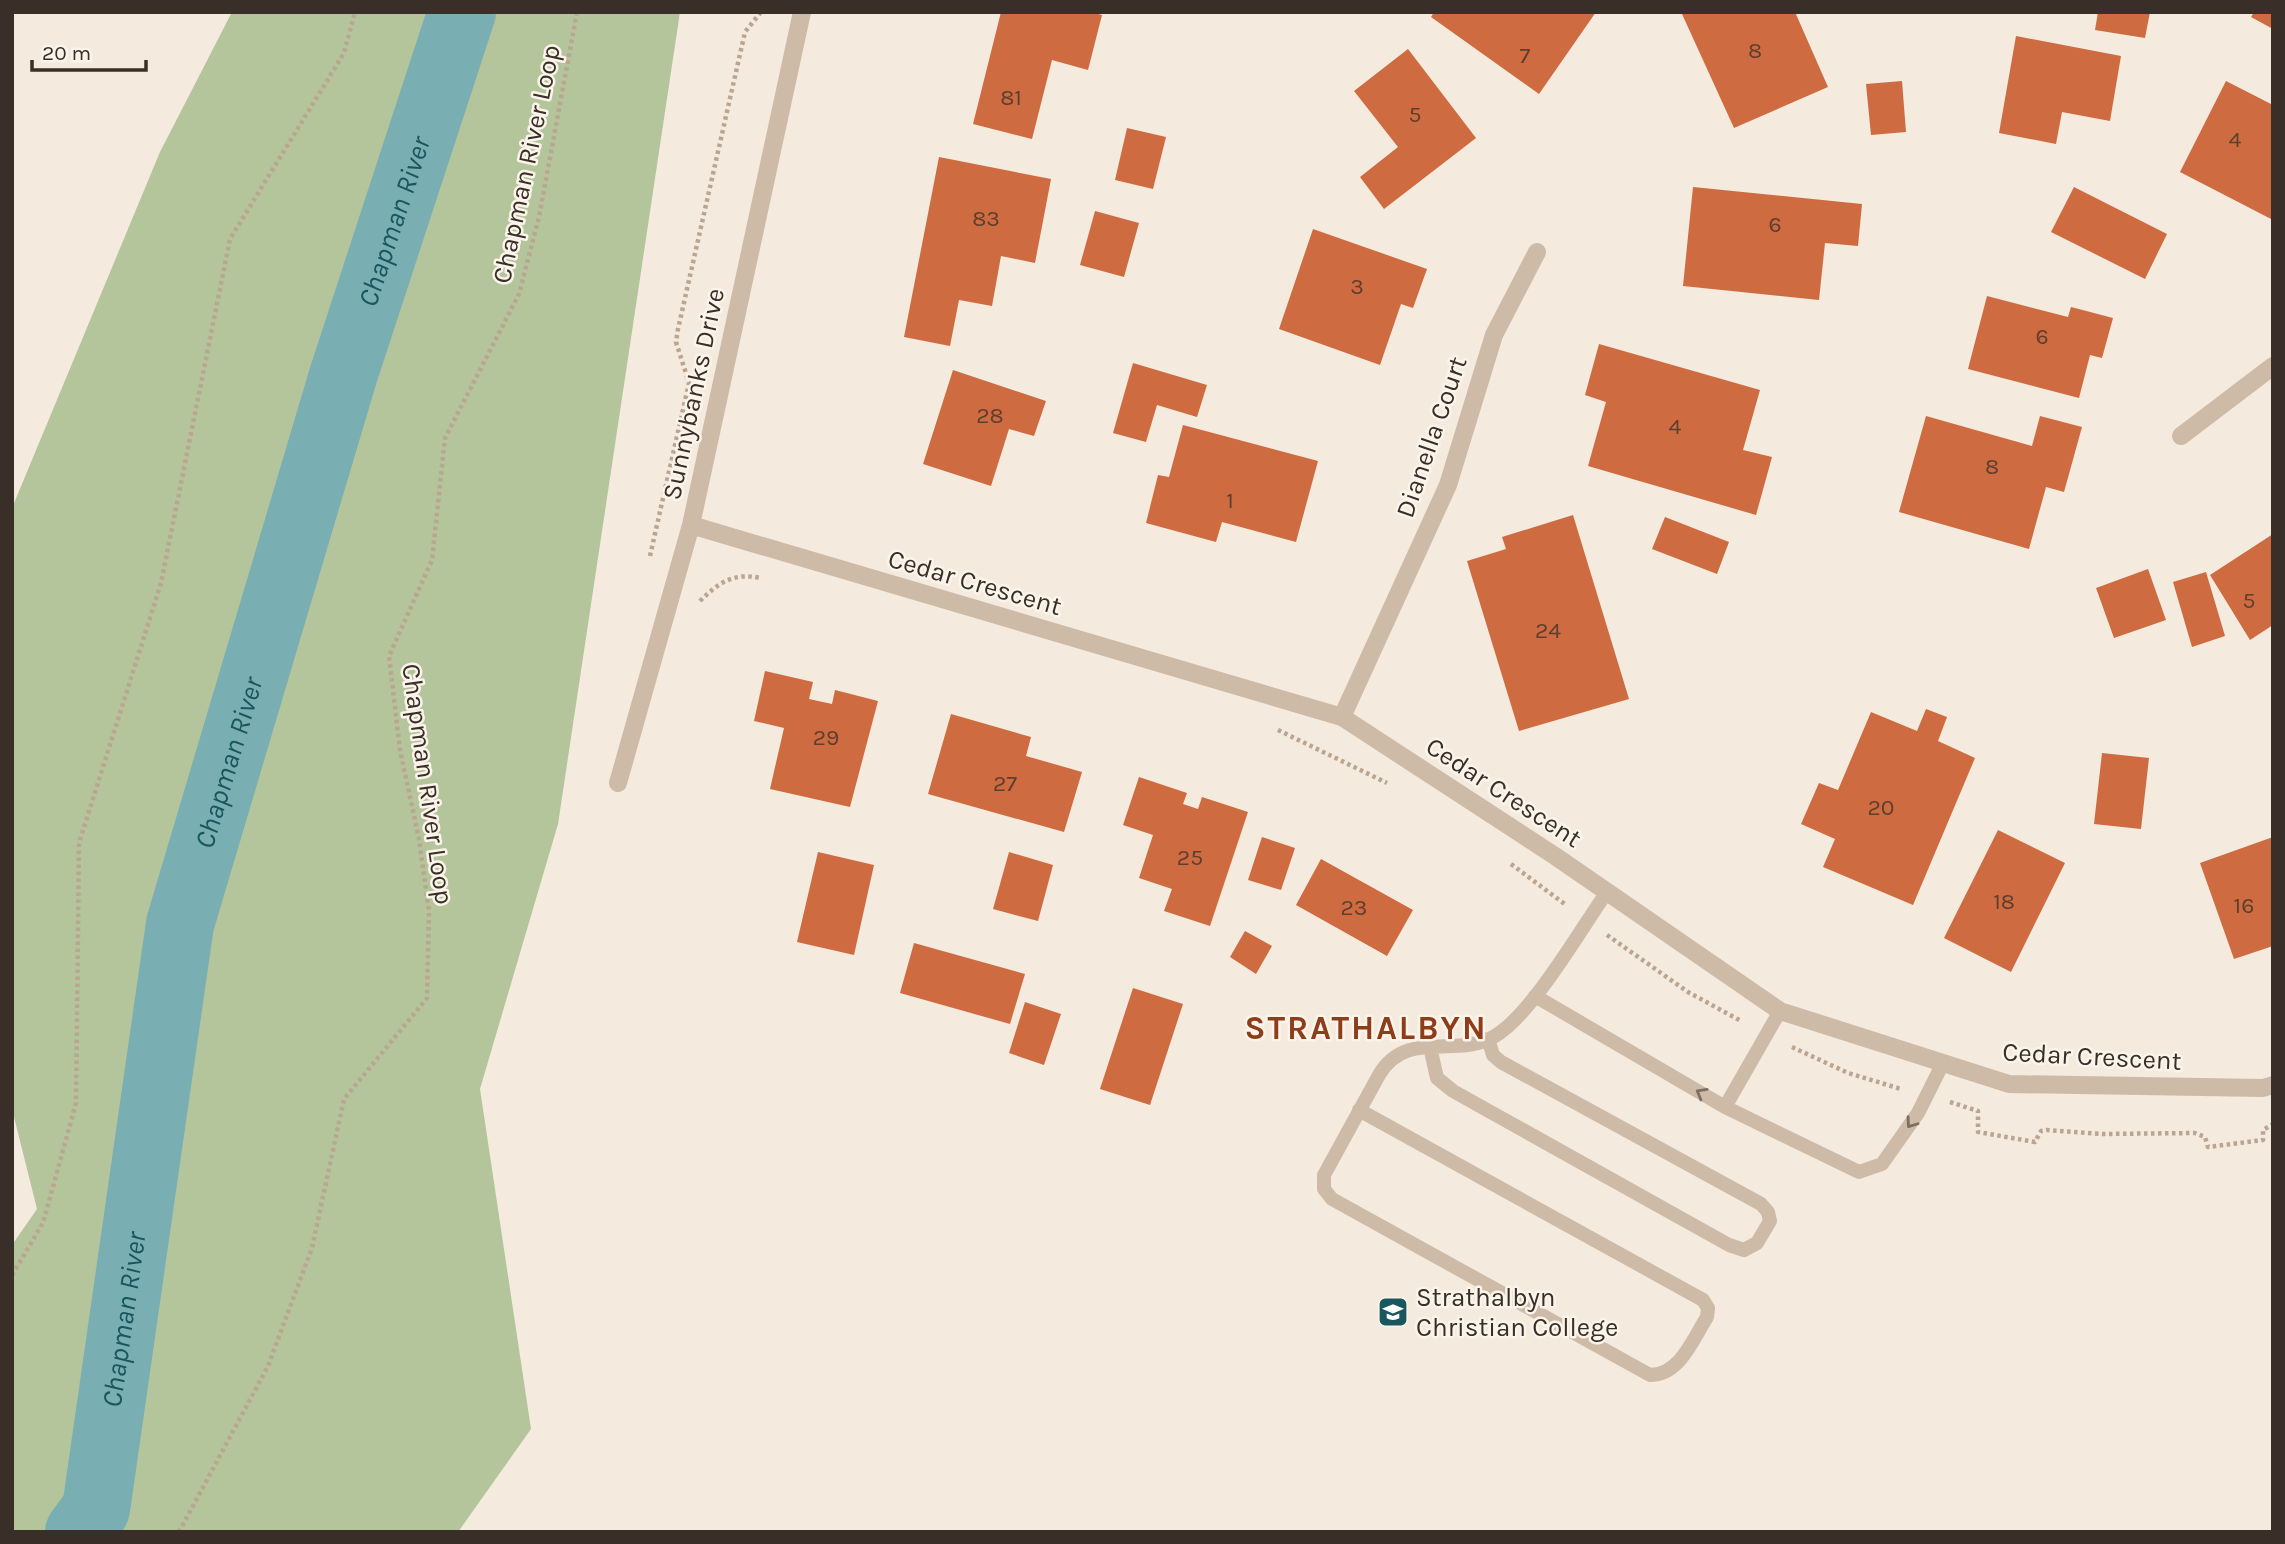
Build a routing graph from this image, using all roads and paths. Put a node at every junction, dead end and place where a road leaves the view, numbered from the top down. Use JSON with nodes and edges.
{"nodes":[{"id":1,"x":355,"y":12,"type":"edge"},
{"id":2,"x":578,"y":12,"type":"edge"},
{"id":3,"x":761,"y":12,"type":"edge"},
{"id":4,"x":802,"y":12,"type":"edge"},
{"id":5,"x":1536,"y":252,"type":"dead end"},
{"id":6,"x":2273,"y":366,"type":"edge"},
{"id":7,"x":2181,"y":436,"type":"dead end"},
{"id":8,"x":691,"y":525,"type":"junction"},
{"id":9,"x":647,"y":568,"type":"dead end"},
{"id":10,"x":765,"y":579,"type":"dead end"},
{"id":11,"x":697,"y":604,"type":"dead end"},
{"id":12,"x":1342,"y":718,"type":"junction"},
{"id":13,"x":1271,"y":728,"type":"dead end"},
{"id":14,"x":618,"y":783,"type":"dead end"},
{"id":15,"x":1394,"y":787,"type":"dead end"},
{"id":16,"x":1506,"y":860,"type":"dead end"},
{"id":17,"x":1607,"y":891,"type":"junction"},
{"id":18,"x":1587,"y":920,"type":"junction"},
{"id":19,"x":1535,"y":996,"type":"junction"},
{"id":20,"x":1780,"y":1011,"type":"junction"},
{"id":21,"x":1766,"y":1035,"type":"junction"},
{"id":22,"x":1488,"y":1039,"type":"junction"},
{"id":23,"x":1430,"y":1047,"type":"junction"},
{"id":24,"x":1943,"y":1063,"type":"junction"},
{"id":25,"x":2273,"y":1085,"type":"edge"},
{"id":26,"x":1927,"y":1097,"type":"junction"},
{"id":27,"x":1725,"y":1107,"type":"junction"},
{"id":28,"x":1359,"y":1110,"type":"junction"},
{"id":29,"x":2273,"y":1124,"type":"edge"},
{"id":30,"x":12,"y":1275,"type":"edge"},
{"id":31,"x":179,"y":1532,"type":"edge"}],
"edges":[{"from":1,"to":30,"type":"path"},
{"from":2,"to":31,"type":"path","name":"Chapman River Loop"},
{"from":3,"to":9,"type":"path"},
{"from":4,"to":8,"type":"street","name":"Sunnybanks Drive"},
{"from":5,"to":12,"type":"street","name":"Dianella Court"},
{"from":6,"to":7,"type":"street"},
{"from":8,"to":12,"type":"street","name":"Cedar Crescent"},
{"from":8,"to":14,"type":"street","name":"Sunnybanks Drive"},
{"from":10,"to":11,"type":"path"},
{"from":12,"to":17,"type":"street","name":"Cedar Crescent"},
{"from":13,"to":15,"type":"path"},
{"from":16,"to":18,"type":"path"},
{"from":17,"to":18,"type":"lane"},
{"from":17,"to":20,"type":"street","name":"Cedar Crescent"},
{"from":18,"to":19,"type":"lane"},
{"from":18,"to":21,"type":"path"},
{"from":19,"to":22,"type":"lane"},
{"from":27,"to":19,"type":"lane","one_way":true},
{"from":20,"to":21,"type":"lane"},
{"from":20,"to":24,"type":"street","name":"Cedar Crescent"},
{"from":21,"to":26,"type":"path"},
{"from":21,"to":27,"type":"lane"},
{"from":22,"to":23,"type":"lane"},
{"from":22,"to":23,"type":"lane"},
{"from":23,"to":28,"type":"lane"},
{"from":24,"to":25,"type":"street","name":"Cedar Crescent"},
{"from":24,"to":26,"type":"lane"},
{"from":26,"to":27,"type":"lane","one_way":true},
{"from":26,"to":29,"type":"path"},
{"from":28,"to":28,"type":"lane"}]}
